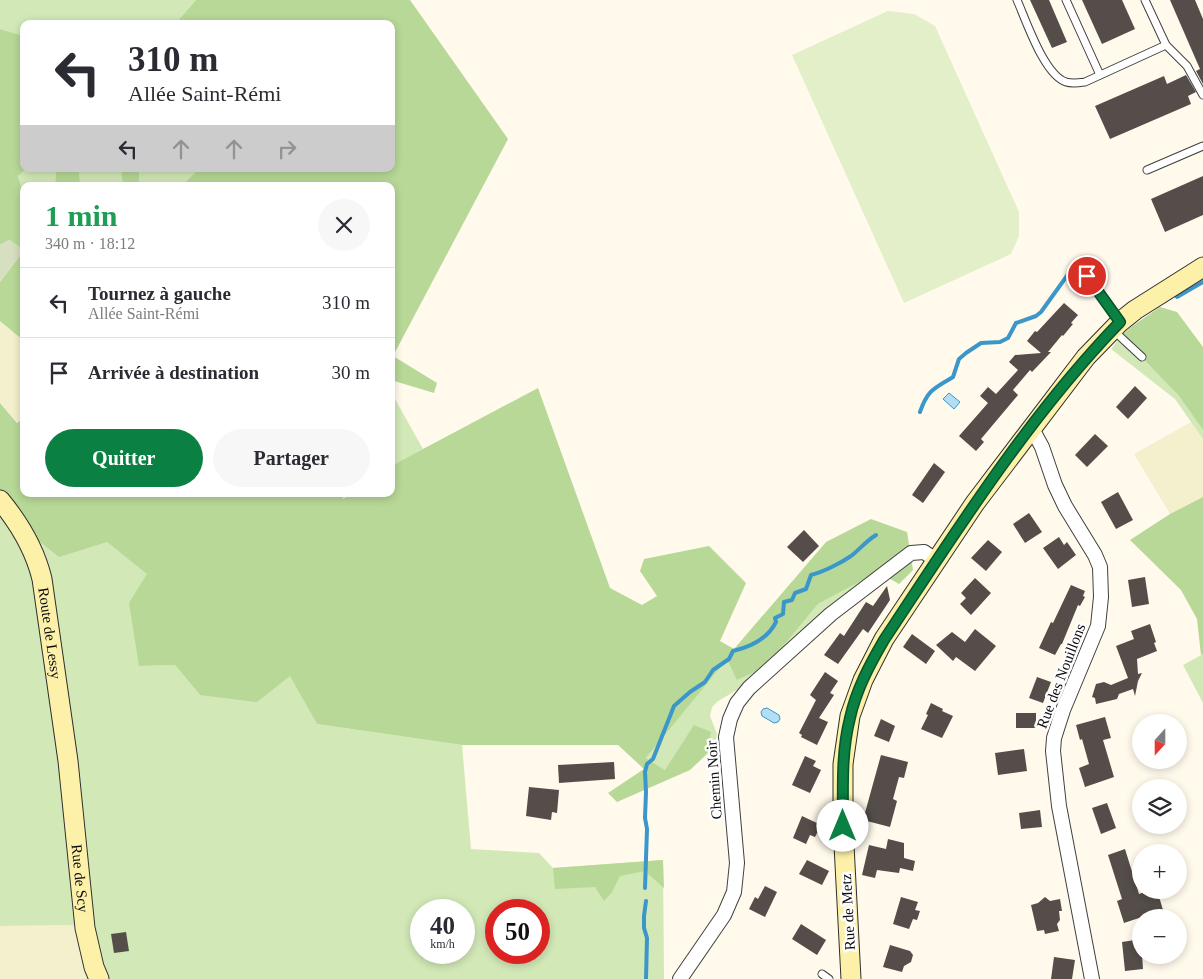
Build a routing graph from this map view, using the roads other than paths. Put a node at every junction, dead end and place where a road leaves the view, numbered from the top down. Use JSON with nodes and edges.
{"nodes":[{"id":1,"x":1018,"y":0,"type":"edge"},
{"id":2,"x":1066,"y":0,"type":"edge"},
{"id":3,"x":1145,"y":0,"type":"edge"},
{"id":4,"x":1166,"y":45,"type":"junction"},
{"id":5,"x":1100,"y":75,"type":"junction"},
{"id":6,"x":1203,"y":95,"type":"edge"},
{"id":7,"x":1203,"y":146,"type":"edge"},
{"id":8,"x":1147,"y":170,"type":"dead end"},
{"id":9,"x":1203,"y":267,"type":"edge"},
{"id":10,"x":1087,"y":276,"type":"dead end"},
{"id":11,"x":1117,"y":326,"type":"junction"},
{"id":12,"x":1142,"y":357,"type":"dead end"},
{"id":13,"x":1030,"y":430,"type":"junction"},
{"id":14,"x":0,"y":500,"type":"edge"},
{"id":15,"x":936,"y":560,"type":"junction"},
{"id":16,"x":70,"y":778,"type":"joint"},
{"id":17,"x":822,"y":974,"type":"dead end"},
{"id":18,"x":99,"y":979,"type":"edge"},
{"id":19,"x":680,"y":979,"type":"edge"},
{"id":20,"x":829,"y":979,"type":"edge"},
{"id":21,"x":851,"y":979,"type":"edge"},
{"id":22,"x":1092,"y":979,"type":"edge"}],
"edges":[{"from":1,"to":5,"type":"lane"},
{"from":2,"to":5,"type":"lane"},
{"from":3,"to":4,"type":"lane"},
{"from":4,"to":5,"type":"lane"},
{"from":4,"to":6,"type":"lane"},
{"from":7,"to":8,"type":"lane"},
{"from":9,"to":11,"type":"main road","name":"Rue de Metz"},
{"from":10,"to":11,"type":"lane"},
{"from":11,"to":12,"type":"lane"},
{"from":11,"to":13,"type":"main road","name":"Rue de Metz"},
{"from":13,"to":15,"type":"main road","name":"Rue de Metz"},
{"from":13,"to":22,"type":"street","name":"Rue des Nouillons"},
{"from":14,"to":16,"type":"main road","name":"Route de Lessy"},
{"from":15,"to":19,"type":"street","name":"Chemin Noir"},
{"from":15,"to":21,"type":"main road","name":"Rue de Metz"},
{"from":16,"to":18,"type":"main road","name":"Rue de Scy"},
{"from":17,"to":20,"type":"lane"}]}
